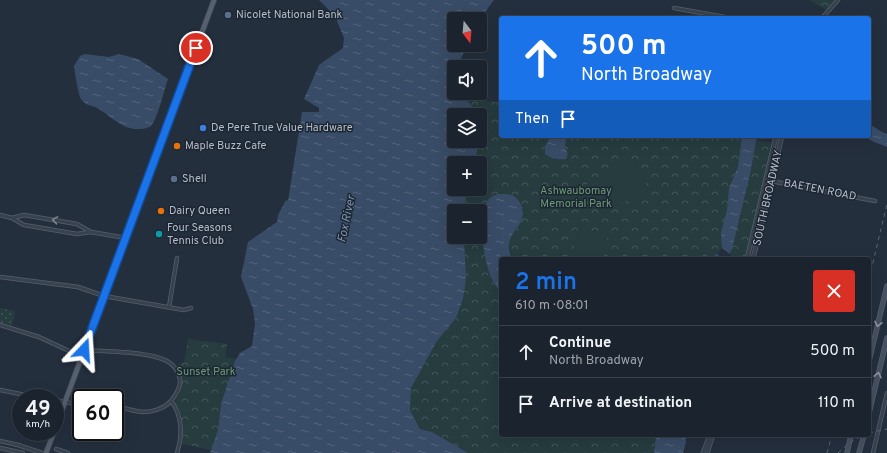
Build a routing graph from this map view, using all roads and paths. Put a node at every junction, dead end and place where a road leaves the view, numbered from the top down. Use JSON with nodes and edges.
{"nodes":[{"id":1,"x":214,"y":0,"type":"edge"},
{"id":2,"x":838,"y":0,"type":"edge"},
{"id":3,"x":674,"y":8,"type":"dead end"},
{"id":4,"x":707,"y":16,"type":"edge"},
{"id":5,"x":824,"y":16,"type":"edge"},
{"id":6,"x":776,"y":138,"type":"edge"},
{"id":7,"x":782,"y":138,"type":"edge"},
{"id":8,"x":766,"y":180,"type":"junction"},
{"id":9,"x":772,"y":181,"type":"junction"},
{"id":10,"x":875,"y":201,"type":"dead end"},
{"id":11,"x":0,"y":216,"type":"edge"},
{"id":12,"x":12,"y":218,"type":"junction"},
{"id":13,"x":92,"y":232,"type":"junction"},
{"id":14,"x":126,"y":238,"type":"junction"},
{"id":15,"x":748,"y":257,"type":"edge"},
{"id":16,"x":754,"y":257,"type":"edge"},
{"id":17,"x":177,"y":258,"type":"dead end"},
{"id":18,"x":0,"y":277,"type":"edge"},
{"id":19,"x":887,"y":286,"type":"edge"},
{"id":20,"x":104,"y":296,"type":"junction"},
{"id":21,"x":169,"y":307,"type":"junction"},
{"id":22,"x":191,"y":308,"type":"dead end"},
{"id":23,"x":0,"y":324,"type":"edge"},
{"id":24,"x":887,"y":338,"type":"edge"},
{"id":25,"x":84,"y":350,"type":"junction"},
{"id":26,"x":871,"y":353,"type":"edge"},
{"id":27,"x":82,"y":357,"type":"junction"},
{"id":28,"x":0,"y":390,"type":"edge"},
{"id":29,"x":12,"y":392,"type":"edge"},
{"id":30,"x":887,"y":393,"type":"edge"},
{"id":31,"x":65,"y":402,"type":"junction"},
{"id":32,"x":172,"y":402,"type":"junction"},
{"id":33,"x":72,"y":403,"type":"edge"},
{"id":34,"x":64,"y":405,"type":"edge"},
{"id":35,"x":871,"y":405,"type":"edge"},
{"id":36,"x":124,"y":407,"type":"edge"},
{"id":37,"x":711,"y":437,"type":"edge"},
{"id":38,"x":711,"y":437,"type":"edge"},
{"id":39,"x":851,"y":437,"type":"edge"},
{"id":40,"x":864,"y":437,"type":"edge"},
{"id":41,"x":0,"y":441,"type":"edge"},
{"id":42,"x":50,"y":441,"type":"edge"},
{"id":43,"x":0,"y":448,"type":"edge"},
{"id":44,"x":56,"y":449,"type":"dead end"},
{"id":45,"x":23,"y":453,"type":"edge"},
{"id":46,"x":42,"y":453,"type":"edge"},
{"id":47,"x":46,"y":453,"type":"edge"},
{"id":48,"x":68,"y":453,"type":"edge"},
{"id":49,"x":178,"y":453,"type":"edge"},
{"id":50,"x":703,"y":453,"type":"edge"},
{"id":51,"x":707,"y":453,"type":"edge"},
{"id":52,"x":847,"y":453,"type":"edge"},
{"id":53,"x":860,"y":453,"type":"edge"},
{"id":54,"x":873,"y":453,"type":"edge"}],
"edges":[{"from":1,"to":14,"type":"main road"},
{"from":2,"to":5,"type":"street"},
{"from":3,"to":4,"type":"street"},
{"from":6,"to":8,"type":"street","name":"SOUTH BROADWAY"},
{"from":7,"to":9,"type":"street","name":"SOUTH BROADWAY"},
{"from":8,"to":9,"type":"street","name":"BAETEN ROAD"},
{"from":8,"to":15,"type":"street","name":"SOUTH BROADWAY"},
{"from":9,"to":10,"type":"street","name":"BAETEN ROAD"},
{"from":9,"to":16,"type":"street","name":"SOUTH BROADWAY"},
{"from":11,"to":12,"type":"street"},
{"from":12,"to":13,"type":"street"},
{"from":13,"to":12,"type":"street","one_way":true},
{"from":13,"to":14,"type":"street"},
{"from":14,"to":20,"type":"main road"},
{"from":17,"to":21,"type":"street"},
{"from":18,"to":20,"type":"street"},
{"from":19,"to":26,"type":"main road","one_way":true},
{"from":20,"to":21,"type":"street"},
{"from":20,"to":25,"type":"main road"},
{"from":21,"to":22,"type":"street"},
{"from":23,"to":27,"type":"street"},
{"from":35,"to":24,"type":"main road","one_way":true},
{"from":25,"to":27,"type":"main road"},
{"from":25,"to":32,"type":"street"},
{"from":27,"to":31,"type":"main road"},
{"from":28,"to":29,"type":"street"},
{"from":30,"to":54,"type":"street"},
{"from":31,"to":33,"type":"street"},
{"from":31,"to":34,"type":"main road"},
{"from":32,"to":36,"type":"street"},
{"from":32,"to":49,"type":"street"},
{"from":37,"to":50,"type":"street"},
{"from":38,"to":51,"type":"street"},
{"from":39,"to":52,"type":"main road"},
{"from":40,"to":53,"type":"main road"},
{"from":41,"to":46,"type":"street"},
{"from":42,"to":47,"type":"main road"},
{"from":43,"to":45,"type":"street"},
{"from":44,"to":48,"type":"street"}]}
